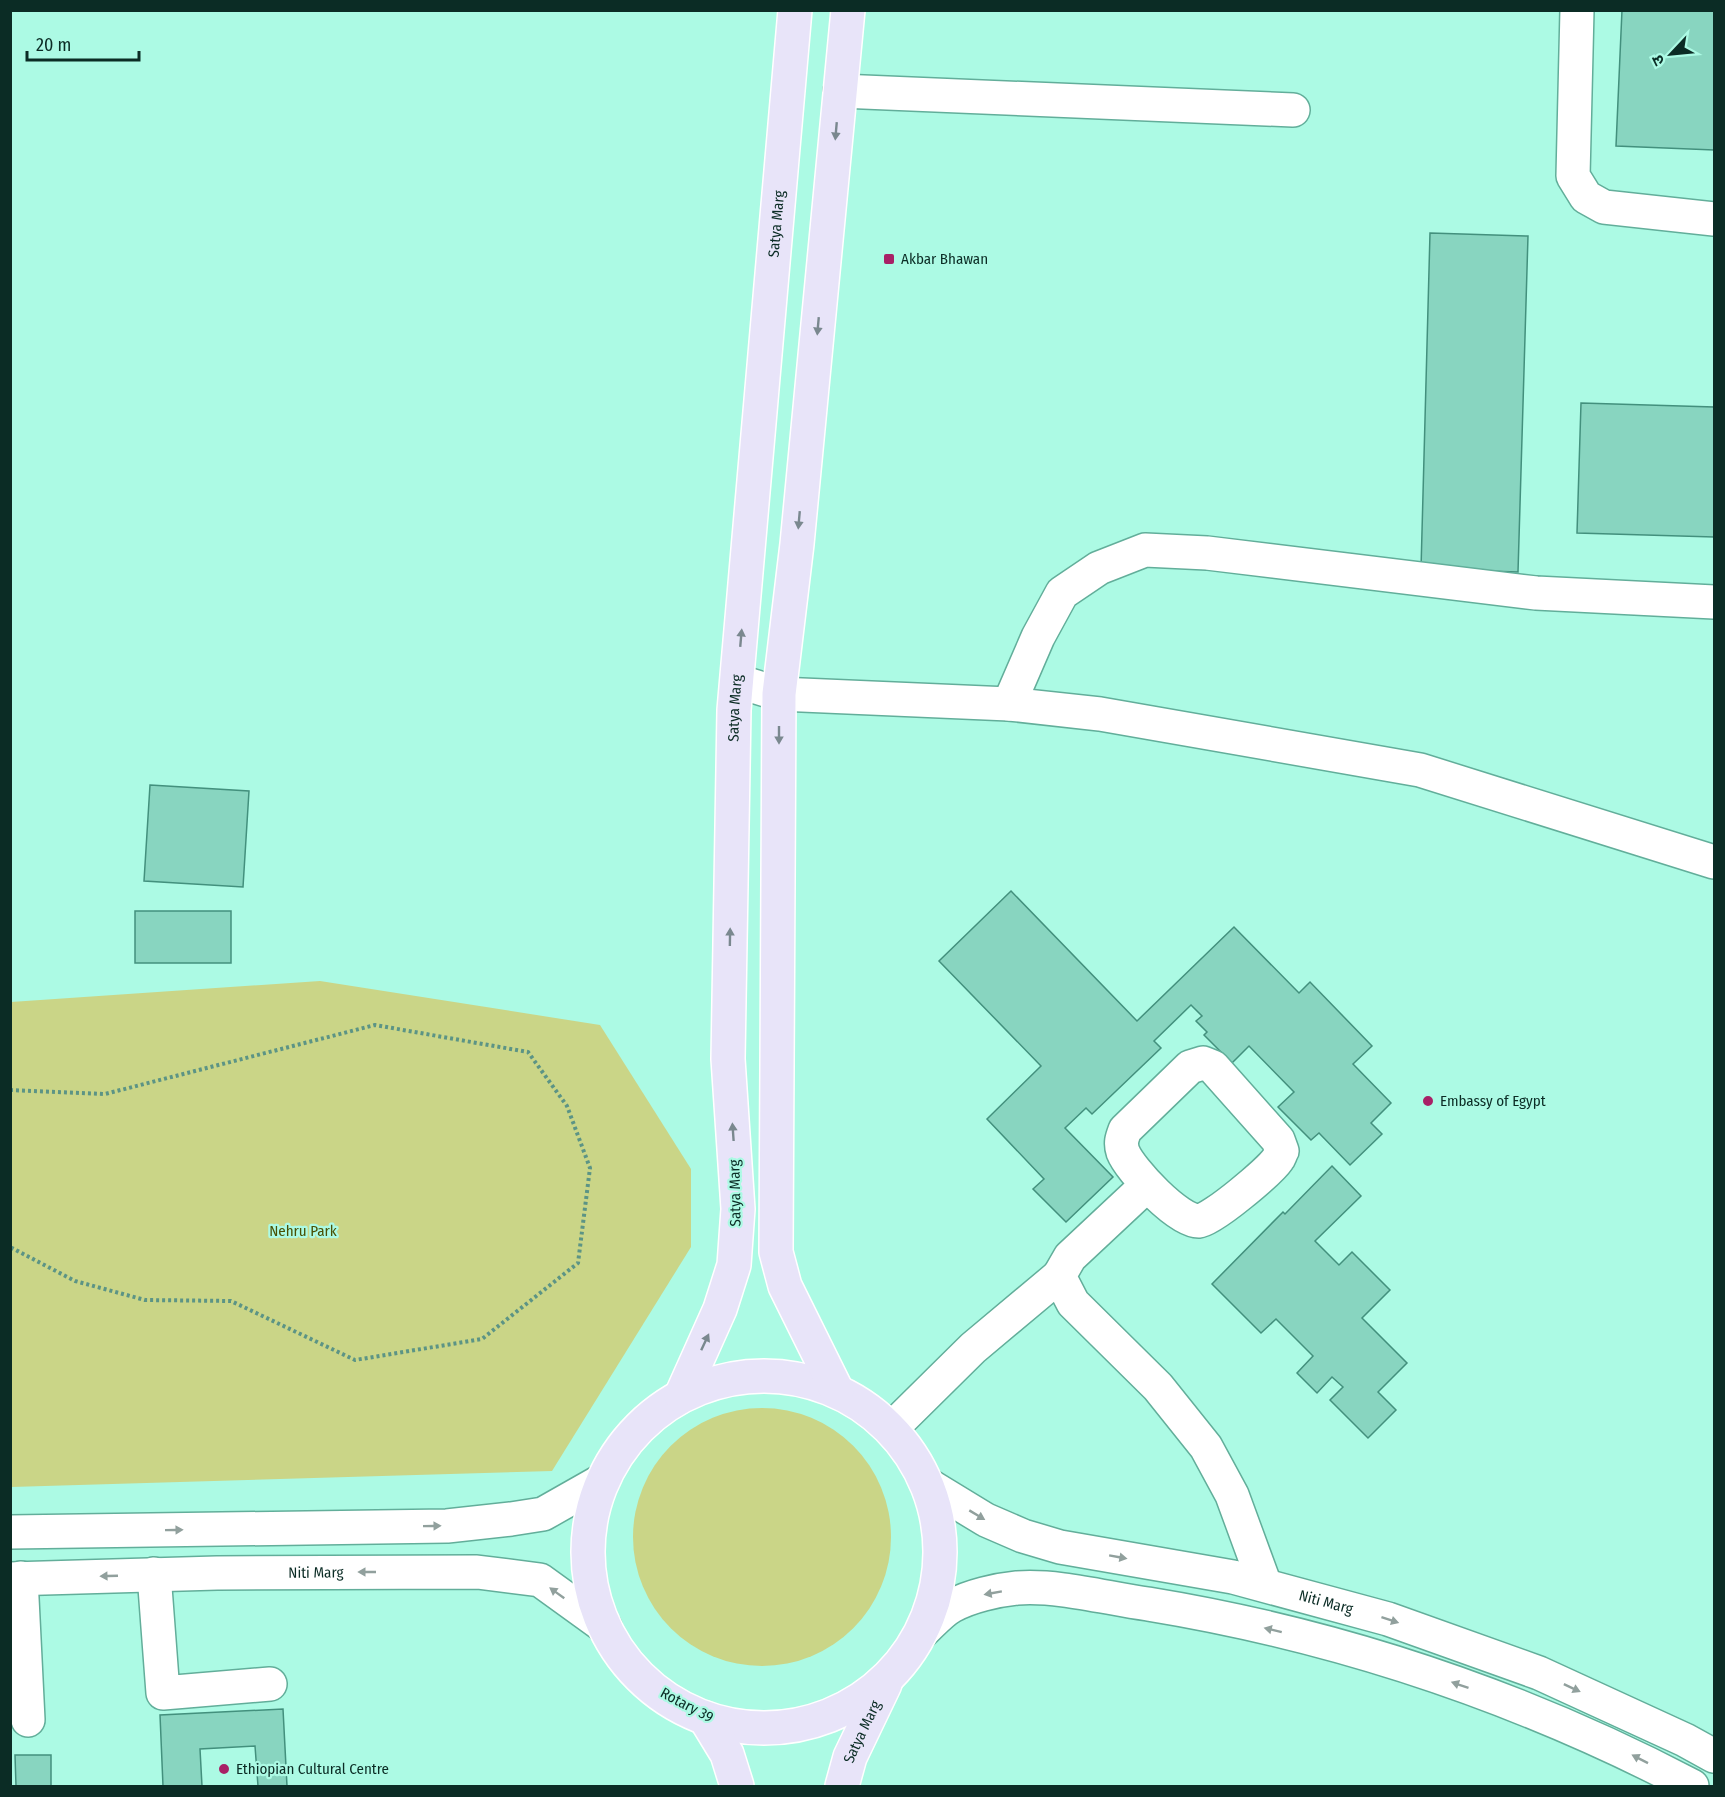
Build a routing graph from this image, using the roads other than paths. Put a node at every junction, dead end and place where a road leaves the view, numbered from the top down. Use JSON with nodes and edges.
{"nodes":[{"id":1,"x":795,"y":10,"type":"edge"},
{"id":2,"x":848,"y":10,"type":"edge"},
{"id":3,"x":1577,"y":10,"type":"edge"},
{"id":4,"x":840,"y":91,"type":"junction"},
{"id":5,"x":1293,"y":110,"type":"dead end"},
{"id":6,"x":1714,"y":219,"type":"edge"},
{"id":7,"x":1714,"y":602,"type":"edge"},
{"id":8,"x":737,"y":681,"type":"junction"},
{"id":9,"x":779,"y":694,"type":"junction"},
{"id":10,"x":1009,"y":704,"type":"junction"},
{"id":11,"x":1714,"y":862,"type":"edge"},
{"id":12,"x":1148,"y":1185,"type":"junction"},
{"id":13,"x":1059,"y":1276,"type":"junction"},
{"id":14,"x":837,"y":1391,"type":"junction"},
{"id":15,"x":681,"y":1396,"type":"junction"},
{"id":16,"x":891,"y":1429,"type":"junction"},
{"id":17,"x":603,"y":1480,"type":"junction"},
{"id":18,"x":927,"y":1485,"type":"junction"},
{"id":19,"x":10,"y":1532,"type":"edge"},
{"id":20,"x":154,"y":1574,"type":"junction"},
{"id":21,"x":16,"y":1579,"type":"edge"},
{"id":22,"x":1265,"y":1585,"type":"junction"},
{"id":23,"x":605,"y":1627,"type":"junction"},
{"id":24,"x":921,"y":1633,"type":"junction"},
{"id":25,"x":887,"y":1679,"type":"junction"},
{"id":26,"x":270,"y":1684,"type":"dead end"},
{"id":27,"x":705,"y":1718,"type":"junction"},
{"id":28,"x":28,"y":1720,"type":"dead end"},
{"id":29,"x":1714,"y":1756,"type":"edge"},
{"id":30,"x":737,"y":1786,"type":"edge"},
{"id":31,"x":842,"y":1786,"type":"edge"},
{"id":32,"x":1692,"y":1786,"type":"edge"}],
"edges":[{"from":8,"to":1,"type":"main road","name":"Satya Marg","one_way":true},
{"from":2,"to":4,"type":"main road"},
{"from":3,"to":6,"type":"street"},
{"from":4,"to":5,"type":"street"},
{"from":4,"to":9,"type":"main road","one_way":true},
{"from":7,"to":10,"type":"street"},
{"from":8,"to":9,"type":"street"},
{"from":15,"to":8,"type":"main road","name":"Satya Marg","one_way":true},
{"from":9,"to":10,"type":"street"},
{"from":9,"to":14,"type":"main road","one_way":true},
{"from":10,"to":11,"type":"street"},
{"from":12,"to":12,"type":"street"},
{"from":12,"to":13,"type":"street"},
{"from":13,"to":16,"type":"street"},
{"from":13,"to":22,"type":"street"},
{"from":14,"to":15,"type":"main road","name":"Rotary 39"},
{"from":14,"to":16,"type":"main road","name":"Rotary 39"},
{"from":15,"to":17,"type":"main road","name":"Rotary 39"},
{"from":16,"to":18,"type":"main road","name":"Rotary 39"},
{"from":19,"to":17,"type":"street","one_way":true},
{"from":17,"to":23,"type":"main road","name":"Rotary 39"},
{"from":18,"to":22,"type":"street","name":"Niti Marg","one_way":true},
{"from":18,"to":24,"type":"main road","name":"Rotary 39"},
{"from":20,"to":21,"type":"street","name":"Niti Marg","one_way":true},
{"from":23,"to":20,"type":"street","name":"Niti Marg","one_way":true},
{"from":20,"to":26,"type":"street"},
{"from":21,"to":28,"type":"street"},
{"from":22,"to":29,"type":"street","name":"Niti Marg","one_way":true},
{"from":23,"to":27,"type":"main road","name":"Rotary 39"},
{"from":24,"to":25,"type":"main road","name":"Rotary 39"},
{"from":32,"to":24,"type":"street","one_way":true},
{"from":25,"to":27,"type":"main road","name":"Rotary 39"},
{"from":25,"to":31,"type":"main road","name":"Satya Marg"},
{"from":27,"to":30,"type":"main road"}]}
